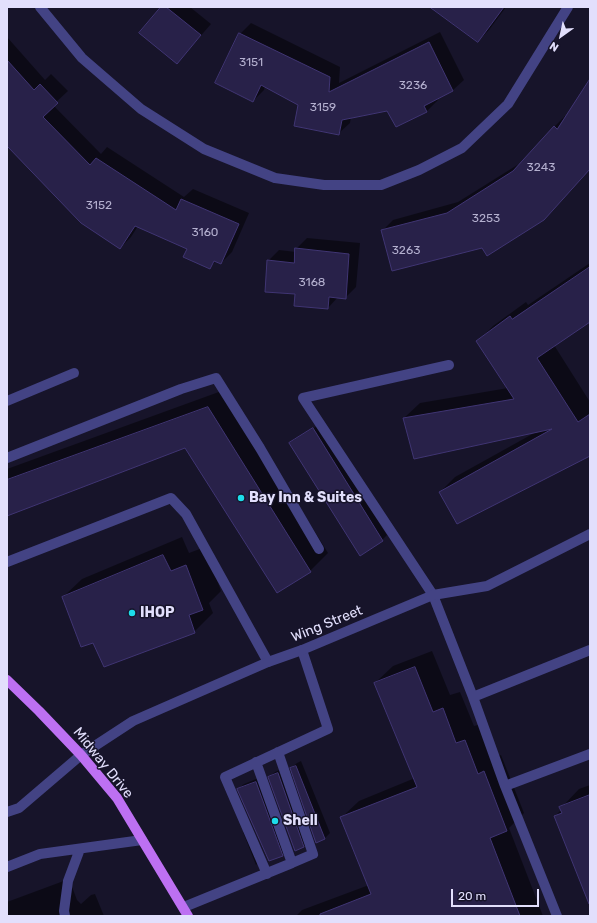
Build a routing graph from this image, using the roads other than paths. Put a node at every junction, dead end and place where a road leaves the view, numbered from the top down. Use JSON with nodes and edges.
{"nodes":[{"id":1,"x":40,"y":7,"type":"edge"},
{"id":2,"x":568,"y":7,"type":"edge"},
{"id":3,"x":449,"y":365,"type":"dead end"},
{"id":4,"x":74,"y":373,"type":"dead end"},
{"id":5,"x":7,"y":401,"type":"edge"},
{"id":6,"x":7,"y":458,"type":"edge"},
{"id":7,"x":590,"y":534,"type":"edge"},
{"id":8,"x":319,"y":549,"type":"dead end"},
{"id":9,"x":7,"y":562,"type":"edge"},
{"id":10,"x":433,"y":595,"type":"junction"},
{"id":11,"x":302,"y":650,"type":"junction"},
{"id":12,"x":590,"y":650,"type":"edge"},
{"id":13,"x":268,"y":662,"type":"junction"},
{"id":14,"x":7,"y":680,"type":"edge"},
{"id":15,"x":473,"y":697,"type":"junction"},
{"id":16,"x":278,"y":752,"type":"junction"},
{"id":17,"x":590,"y":754,"type":"edge"},
{"id":18,"x":81,"y":755,"type":"junction"},
{"id":19,"x":256,"y":762,"type":"junction"},
{"id":20,"x":505,"y":786,"type":"junction"},
{"id":21,"x":7,"y":812,"type":"edge"},
{"id":22,"x":142,"y":840,"type":"junction"},
{"id":23,"x":80,"y":849,"type":"junction"},
{"id":24,"x":292,"y":863,"type":"junction"},
{"id":25,"x":7,"y":867,"type":"edge"},
{"id":26,"x":267,"y":874,"type":"junction"},
{"id":27,"x":186,"y":912,"type":"edge"},
{"id":28,"x":64,"y":916,"type":"edge"},
{"id":29,"x":557,"y":916,"type":"edge"}],
"edges":[{"from":1,"to":2,"type":"street"},
{"from":3,"to":10,"type":"street"},
{"from":4,"to":5,"type":"street"},
{"from":6,"to":8,"type":"street"},
{"from":7,"to":10,"type":"street","name":"Wing Street"},
{"from":9,"to":13,"type":"street"},
{"from":10,"to":11,"type":"street","name":"Wing Street"},
{"from":10,"to":15,"type":"street"},
{"from":11,"to":13,"type":"street","name":"Wing Street"},
{"from":11,"to":16,"type":"street"},
{"from":12,"to":15,"type":"street"},
{"from":13,"to":18,"type":"street","name":"Wing Street"},
{"from":14,"to":18,"type":"main road","name":"Midway Drive"},
{"from":15,"to":20,"type":"street"},
{"from":16,"to":19,"type":"street"},
{"from":16,"to":24,"type":"street"},
{"from":17,"to":20,"type":"street"},
{"from":18,"to":21,"type":"street","name":"Wing Street"},
{"from":18,"to":22,"type":"main road","name":"Midway Drive"},
{"from":19,"to":24,"type":"street"},
{"from":19,"to":26,"type":"street"},
{"from":20,"to":29,"type":"street"},
{"from":22,"to":23,"type":"street"},
{"from":22,"to":27,"type":"main road","name":"Midway Drive"},
{"from":23,"to":25,"type":"street"},
{"from":23,"to":28,"type":"street"},
{"from":24,"to":26,"type":"street"},
{"from":26,"to":27,"type":"street"}]}
